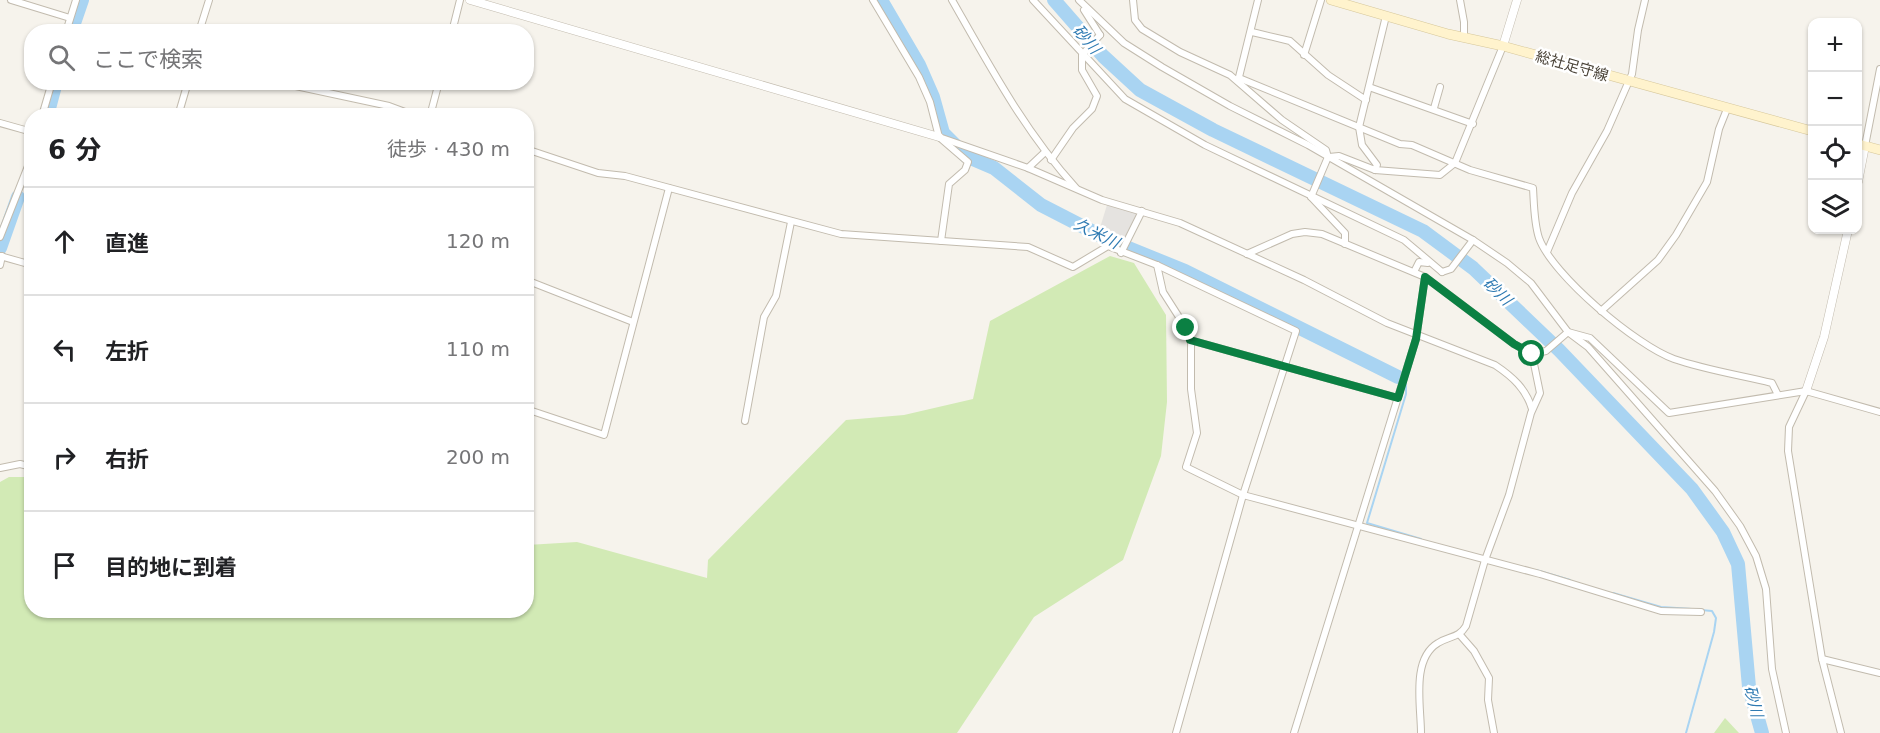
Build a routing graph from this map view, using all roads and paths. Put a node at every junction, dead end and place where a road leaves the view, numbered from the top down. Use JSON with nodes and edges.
{"nodes":[{"id":1,"x":11,"y":0,"type":"edge"},
{"id":2,"x":76,"y":0,"type":"edge"},
{"id":3,"x":209,"y":0,"type":"edge"},
{"id":4,"x":460,"y":0,"type":"edge"},
{"id":5,"x":470,"y":0,"type":"edge"},
{"id":6,"x":873,"y":0,"type":"edge"},
{"id":7,"x":952,"y":0,"type":"edge"},
{"id":8,"x":1034,"y":0,"type":"edge"},
{"id":9,"x":1133,"y":0,"type":"edge"},
{"id":10,"x":1258,"y":0,"type":"edge"},
{"id":11,"x":1321,"y":0,"type":"edge"},
{"id":12,"x":1331,"y":0,"type":"edge"},
{"id":13,"x":1460,"y":0,"type":"edge"},
{"id":14,"x":1518,"y":0,"type":"edge"},
{"id":15,"x":1645,"y":0,"type":"edge"},
{"id":16,"x":1079,"y":1,"type":"edge"},
{"id":17,"x":1386,"y":16,"type":"junction"},
{"id":18,"x":70,"y":18,"type":"junction"},
{"id":19,"x":68,"y":24,"type":"edge"},
{"id":20,"x":202,"y":24,"type":"edge"},
{"id":21,"x":454,"y":24,"type":"edge"},
{"id":22,"x":1252,"y":32,"type":"junction"},
{"id":23,"x":1100,"y":35,"type":"junction"},
{"id":24,"x":1118,"y":37,"type":"junction"},
{"id":25,"x":1464,"y":37,"type":"junction"},
{"id":26,"x":1503,"y":46,"type":"junction"},
{"id":27,"x":1082,"y":55,"type":"junction"},
{"id":28,"x":1304,"y":55,"type":"junction"},
{"id":29,"x":1880,"y":69,"type":"edge"},
{"id":30,"x":1238,"y":80,"type":"junction"},
{"id":31,"x":1629,"y":82,"type":"junction"},
{"id":32,"x":1369,"y":87,"type":"junction"},
{"id":33,"x":1440,"y":87,"type":"dead end"},
{"id":34,"x":50,"y":90,"type":"edge"},
{"id":35,"x":186,"y":90,"type":"edge"},
{"id":36,"x":314,"y":90,"type":"edge"},
{"id":37,"x":437,"y":90,"type":"edge"},
{"id":38,"x":1366,"y":100,"type":"junction"},
{"id":39,"x":44,"y":108,"type":"edge"},
{"id":40,"x":180,"y":108,"type":"edge"},
{"id":41,"x":394,"y":108,"type":"edge"},
{"id":42,"x":432,"y":108,"type":"edge"},
{"id":43,"x":1434,"y":108,"type":"junction"},
{"id":44,"x":1728,"y":109,"type":"junction"},
{"id":45,"x":0,"y":123,"type":"edge"},
{"id":46,"x":1473,"y":124,"type":"junction"},
{"id":47,"x":1359,"y":127,"type":"junction"},
{"id":48,"x":24,"y":130,"type":"edge"},
{"id":49,"x":1808,"y":130,"type":"edge"},
{"id":50,"x":943,"y":139,"type":"junction"},
{"id":51,"x":1862,"y":141,"type":"edge"},
{"id":52,"x":1862,"y":145,"type":"edge"},
{"id":53,"x":1880,"y":150,"type":"edge"},
{"id":54,"x":534,"y":152,"type":"edge"},
{"id":55,"x":1044,"y":153,"type":"junction"},
{"id":56,"x":1328,"y":158,"type":"junction"},
{"id":57,"x":1051,"y":160,"type":"junction"},
{"id":58,"x":1455,"y":163,"type":"junction"},
{"id":59,"x":1028,"y":168,"type":"junction"},
{"id":60,"x":1375,"y":170,"type":"junction"},
{"id":61,"x":24,"y":176,"type":"edge"},
{"id":62,"x":669,"y":189,"type":"junction"},
{"id":63,"x":1078,"y":190,"type":"junction"},
{"id":64,"x":1311,"y":197,"type":"junction"},
{"id":65,"x":1142,"y":211,"type":"junction"},
{"id":66,"x":791,"y":222,"type":"junction"},
{"id":67,"x":1847,"y":234,"type":"edge"},
{"id":68,"x":0,"y":237,"type":"edge"},
{"id":69,"x":1473,"y":240,"type":"junction"},
{"id":70,"x":941,"y":241,"type":"junction"},
{"id":71,"x":1345,"y":244,"type":"junction"},
{"id":72,"x":1123,"y":249,"type":"junction"},
{"id":73,"x":1547,"y":252,"type":"junction"},
{"id":74,"x":1247,"y":254,"type":"junction"},
{"id":75,"x":1,"y":256,"type":"edge"},
{"id":76,"x":24,"y":263,"type":"edge"},
{"id":77,"x":0,"y":265,"type":"edge"},
{"id":78,"x":1157,"y":265,"type":"junction"},
{"id":79,"x":1414,"y":272,"type":"junction"},
{"id":80,"x":1442,"y":272,"type":"junction"},
{"id":81,"x":1425,"y":277,"type":"junction"},
{"id":82,"x":534,"y":283,"type":"edge"},
{"id":83,"x":1601,"y":311,"type":"junction"},
{"id":84,"x":633,"y":322,"type":"junction"},
{"id":85,"x":1565,"y":334,"type":"junction"},
{"id":86,"x":1416,"y":335,"type":"junction"},
{"id":87,"x":1190,"y":340,"type":"junction"},
{"id":88,"x":1532,"y":354,"type":"junction"},
{"id":89,"x":1285,"y":367,"type":"junction"},
{"id":90,"x":1806,"y":391,"type":"junction"},
{"id":91,"x":1777,"y":393,"type":"junction"},
{"id":92,"x":1398,"y":398,"type":"junction"},
{"id":93,"x":1532,"y":409,"type":"junction"},
{"id":94,"x":534,"y":412,"type":"edge"},
{"id":95,"x":1880,"y":412,"type":"edge"},
{"id":96,"x":744,"y":421,"type":"dead end"},
{"id":97,"x":24,"y":465,"type":"edge"},
{"id":98,"x":0,"y":468,"type":"edge"},
{"id":99,"x":1243,"y":495,"type":"junction"},
{"id":100,"x":1359,"y":527,"type":"junction"},
{"id":101,"x":1486,"y":559,"type":"junction"},
{"id":102,"x":1701,"y":612,"type":"dead end"},
{"id":103,"x":1460,"y":636,"type":"junction"},
{"id":104,"x":1822,"y":659,"type":"junction"},
{"id":105,"x":1880,"y":673,"type":"edge"},
{"id":106,"x":1176,"y":733,"type":"edge"},
{"id":107,"x":1294,"y":733,"type":"edge"},
{"id":108,"x":1421,"y":733,"type":"edge"},
{"id":109,"x":1494,"y":733,"type":"edge"},
{"id":110,"x":1786,"y":733,"type":"edge"},
{"id":111,"x":1840,"y":733,"type":"edge"}],
"edges":[{"from":1,"to":18,"type":"street"},
{"from":2,"to":18,"type":"street"},
{"from":3,"to":20,"type":"street"},
{"from":4,"to":21,"type":"street"},
{"from":5,"to":50,"type":"street"},
{"from":6,"to":50,"type":"street"},
{"from":7,"to":55,"type":"street"},
{"from":8,"to":27,"type":"street"},
{"from":9,"to":30,"type":"street"},
{"from":10,"to":22,"type":"street"},
{"from":11,"to":28,"type":"street"},
{"from":12,"to":17,"type":"main road","name":"総社足守線"},
{"from":13,"to":25,"type":"street"},
{"from":14,"to":26,"type":"street"},
{"from":15,"to":31,"type":"street"},
{"from":16,"to":23,"type":"street"},
{"from":16,"to":24,"type":"street"},
{"from":17,"to":25,"type":"main road","name":"総社足守線"},
{"from":17,"to":32,"type":"street"},
{"from":18,"to":19,"type":"street"},
{"from":22,"to":28,"type":"street"},
{"from":22,"to":30,"type":"street"},
{"from":23,"to":24,"type":"street"},
{"from":23,"to":27,"type":"street"},
{"from":24,"to":56,"type":"street"},
{"from":25,"to":26,"type":"main road","name":"総社足守線"},
{"from":26,"to":31,"type":"main road","name":"総社足守線"},
{"from":26,"to":46,"type":"street"},
{"from":27,"to":57,"type":"street"},
{"from":27,"to":64,"type":"street"},
{"from":28,"to":38,"type":"street"},
{"from":29,"to":51,"type":"street"},
{"from":30,"to":47,"type":"street"},
{"from":30,"to":56,"type":"street"},
{"from":31,"to":44,"type":"main road","name":"総社足守線"},
{"from":31,"to":73,"type":"street"},
{"from":32,"to":38,"type":"street"},
{"from":32,"to":43,"type":"street"},
{"from":33,"to":43,"type":"street"},
{"from":34,"to":39,"type":"street"},
{"from":35,"to":40,"type":"street"},
{"from":36,"to":41,"type":"street"},
{"from":37,"to":42,"type":"street"},
{"from":38,"to":47,"type":"street"},
{"from":43,"to":46,"type":"street"},
{"from":44,"to":49,"type":"main road","name":"総社足守線"},
{"from":44,"to":83,"type":"street"},
{"from":45,"to":48,"type":"street"},
{"from":46,"to":58,"type":"street"},
{"from":47,"to":58,"type":"street"},
{"from":47,"to":60,"type":"street"},
{"from":50,"to":59,"type":"street"},
{"from":50,"to":70,"type":"street"},
{"from":52,"to":53,"type":"main road"},
{"from":54,"to":62,"type":"street"},
{"from":55,"to":57,"type":"street"},
{"from":55,"to":59,"type":"street"},
{"from":56,"to":60,"type":"street"},
{"from":56,"to":64,"type":"street"},
{"from":56,"to":69,"type":"street"},
{"from":57,"to":63,"type":"street"},
{"from":58,"to":60,"type":"street"},
{"from":58,"to":73,"type":"street"},
{"from":59,"to":63,"type":"street"},
{"from":61,"to":68,"type":"street"},
{"from":62,"to":66,"type":"street"},
{"from":62,"to":84,"type":"street"},
{"from":63,"to":65,"type":"street"},
{"from":64,"to":71,"type":"street"},
{"from":64,"to":80,"type":"street"},
{"from":65,"to":72,"type":"street"},
{"from":65,"to":74,"type":"street"},
{"from":66,"to":70,"type":"street"},
{"from":66,"to":96,"type":"street"},
{"from":67,"to":90,"type":"street"},
{"from":69,"to":80,"type":"street"},
{"from":69,"to":85,"type":"street"},
{"from":70,"to":72,"type":"street"},
{"from":71,"to":74,"type":"street"},
{"from":71,"to":79,"type":"street"},
{"from":72,"to":78,"type":"street"},
{"from":73,"to":83,"type":"street"},
{"from":74,"to":86,"type":"street"},
{"from":75,"to":76,"type":"street"},
{"from":75,"to":77,"type":"street"},
{"from":78,"to":87,"type":"street"},
{"from":78,"to":89,"type":"street"},
{"from":79,"to":80,"type":"street"},
{"from":79,"to":81,"type":"street"},
{"from":81,"to":86,"type":"street"},
{"from":81,"to":88,"type":"street"},
{"from":82,"to":84,"type":"street"},
{"from":83,"to":91,"type":"street"},
{"from":84,"to":94,"type":"street"},
{"from":85,"to":88,"type":"street"},
{"from":85,"to":91,"type":"street"},
{"from":85,"to":110,"type":"street"},
{"from":86,"to":92,"type":"street"},
{"from":86,"to":93,"type":"street"},
{"from":87,"to":89,"type":"street"},
{"from":87,"to":99,"type":"street"},
{"from":88,"to":93,"type":"street"},
{"from":89,"to":92,"type":"street"},
{"from":89,"to":99,"type":"street"},
{"from":90,"to":91,"type":"street"},
{"from":90,"to":95,"type":"street"},
{"from":90,"to":104,"type":"street"},
{"from":92,"to":100,"type":"street"},
{"from":93,"to":101,"type":"street"},
{"from":97,"to":98,"type":"street"},
{"from":99,"to":100,"type":"street"},
{"from":99,"to":106,"type":"street"},
{"from":100,"to":101,"type":"street"},
{"from":100,"to":107,"type":"street"},
{"from":101,"to":102,"type":"street"},
{"from":101,"to":103,"type":"street"},
{"from":103,"to":108,"type":"street"},
{"from":103,"to":109,"type":"street"},
{"from":104,"to":105,"type":"street"},
{"from":104,"to":111,"type":"street"}]}
